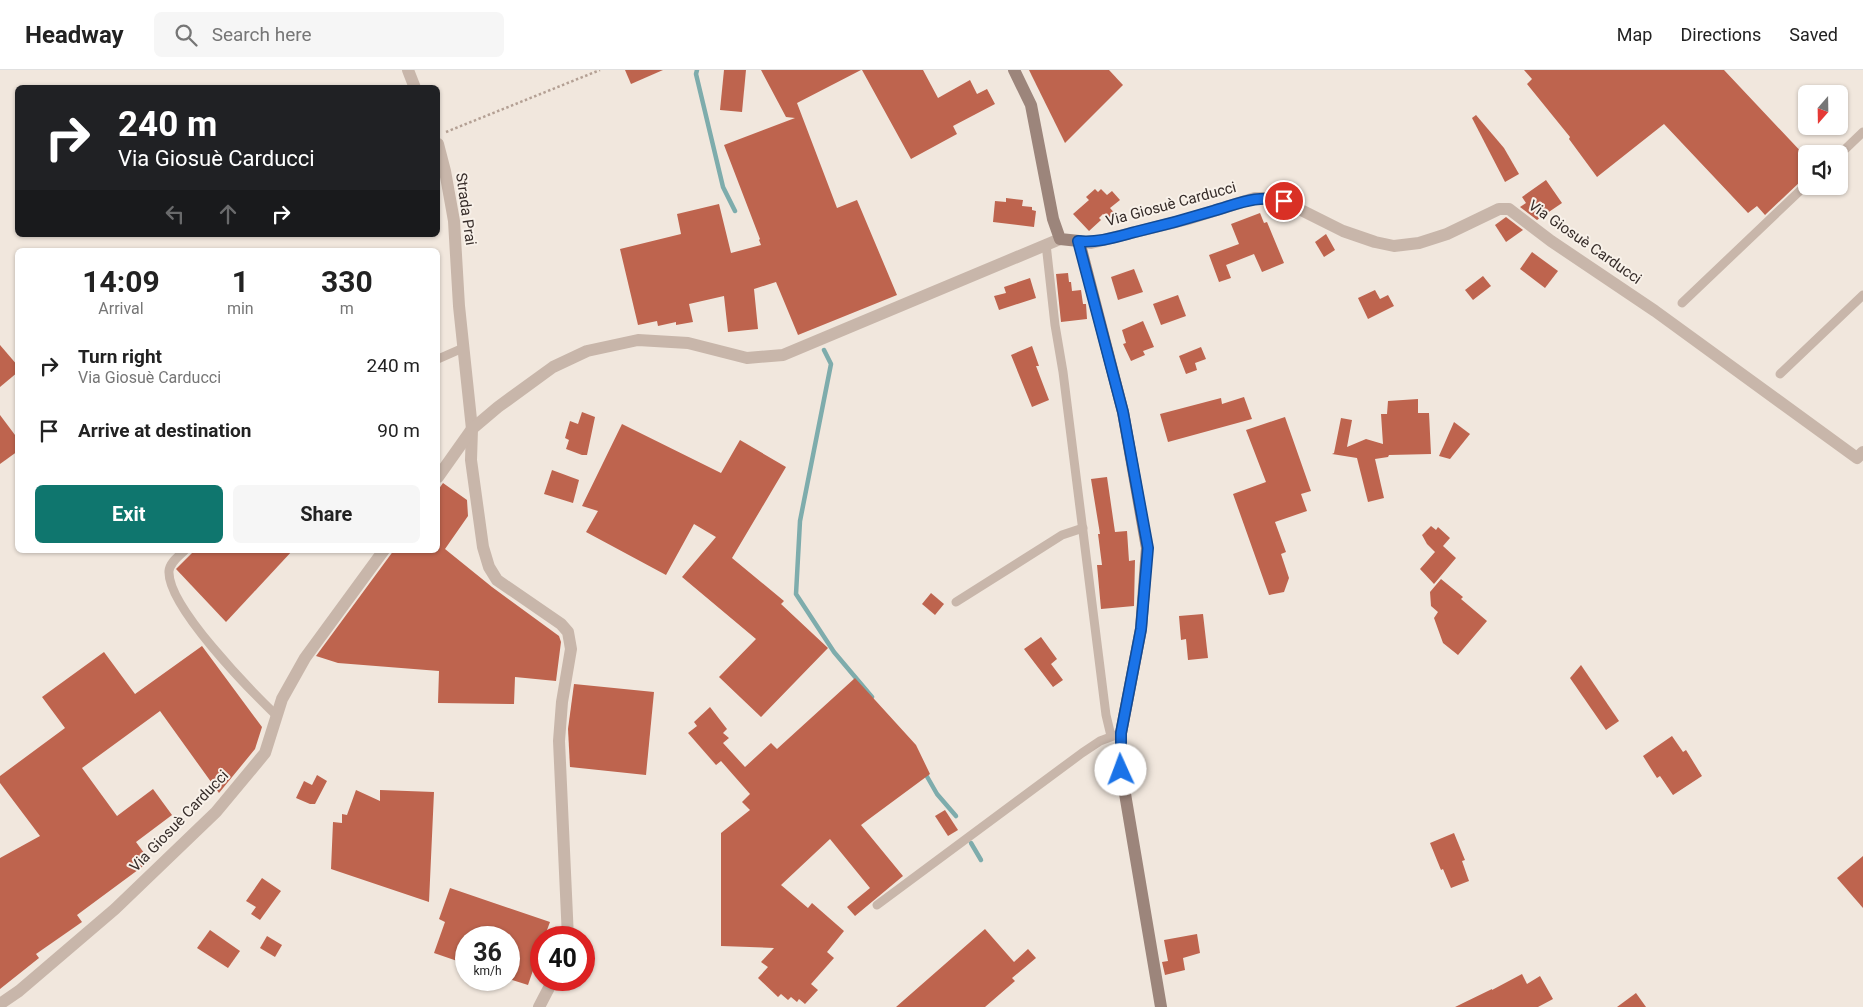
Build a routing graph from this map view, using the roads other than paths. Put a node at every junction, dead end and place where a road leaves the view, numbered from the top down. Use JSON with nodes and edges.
{"nodes":[{"id":1,"x":408,"y":70,"type":"edge"},
{"id":2,"x":1014,"y":70,"type":"edge"},
{"id":3,"x":414,"y":85,"type":"edge"},
{"id":4,"x":1863,"y":132,"type":"edge"},
{"id":5,"x":1848,"y":146,"type":"edge"},
{"id":6,"x":440,"y":152,"type":"edge"},
{"id":7,"x":1798,"y":193,"type":"edge"},
{"id":8,"x":1060,"y":239,"type":"junction"},
{"id":9,"x":1078,"y":241,"type":"junction"},
{"id":10,"x":1046,"y":244,"type":"junction"},
{"id":11,"x":1863,"y":295,"type":"edge"},
{"id":12,"x":1682,"y":303,"type":"dead end"},
{"id":13,"x":463,"y":348,"type":"junction"},
{"id":14,"x":440,"y":358,"type":"edge"},
{"id":15,"x":1780,"y":374,"type":"dead end"},
{"id":16,"x":472,"y":429,"type":"junction"},
{"id":17,"x":1863,"y":452,"type":"edge"},
{"id":18,"x":440,"y":474,"type":"edge"},
{"id":19,"x":1083,"y":528,"type":"junction"},
{"id":20,"x":182,"y":553,"type":"edge"},
{"id":21,"x":382,"y":553,"type":"edge"},
{"id":22,"x":956,"y":602,"type":"dead end"},
{"id":23,"x":277,"y":716,"type":"junction"},
{"id":24,"x":1116,"y":735,"type":"junction"},
{"id":25,"x":877,"y":904,"type":"dead end"},
{"id":26,"x":567,"y":926,"type":"edge"},
{"id":27,"x":547,"y":991,"type":"edge"},
{"id":28,"x":0,"y":1004,"type":"edge"},
{"id":29,"x":539,"y":1007,"type":"edge"},
{"id":30,"x":1161,"y":1007,"type":"edge"}],
"edges":[{"from":1,"to":3,"type":"street"},
{"from":2,"to":8,"type":"street"},
{"from":4,"to":5,"type":"lane"},
{"from":6,"to":13,"type":"street","name":"Strada Prai"},
{"from":7,"to":12,"type":"lane"},
{"from":8,"to":9,"type":"street"},
{"from":8,"to":10,"type":"street"},
{"from":9,"to":17,"type":"street","name":"Via Giosuè Carducci"},
{"from":9,"to":24,"type":"street"},
{"from":10,"to":16,"type":"street"},
{"from":10,"to":19,"type":"lane"},
{"from":11,"to":15,"type":"lane"},
{"from":13,"to":14,"type":"lane"},
{"from":13,"to":16,"type":"street","name":"Strada Prai"},
{"from":16,"to":18,"type":"street"},
{"from":16,"to":26,"type":"street","name":"Strada Prai"},
{"from":19,"to":22,"type":"lane"},
{"from":19,"to":24,"type":"lane"},
{"from":20,"to":23,"type":"lane"},
{"from":21,"to":23,"type":"street","name":"Via Giosuè Carducci"},
{"from":23,"to":28,"type":"street","name":"Via Giosuè Carducci"},
{"from":24,"to":25,"type":"lane"},
{"from":24,"to":30,"type":"street"},
{"from":27,"to":29,"type":"street"}]}
